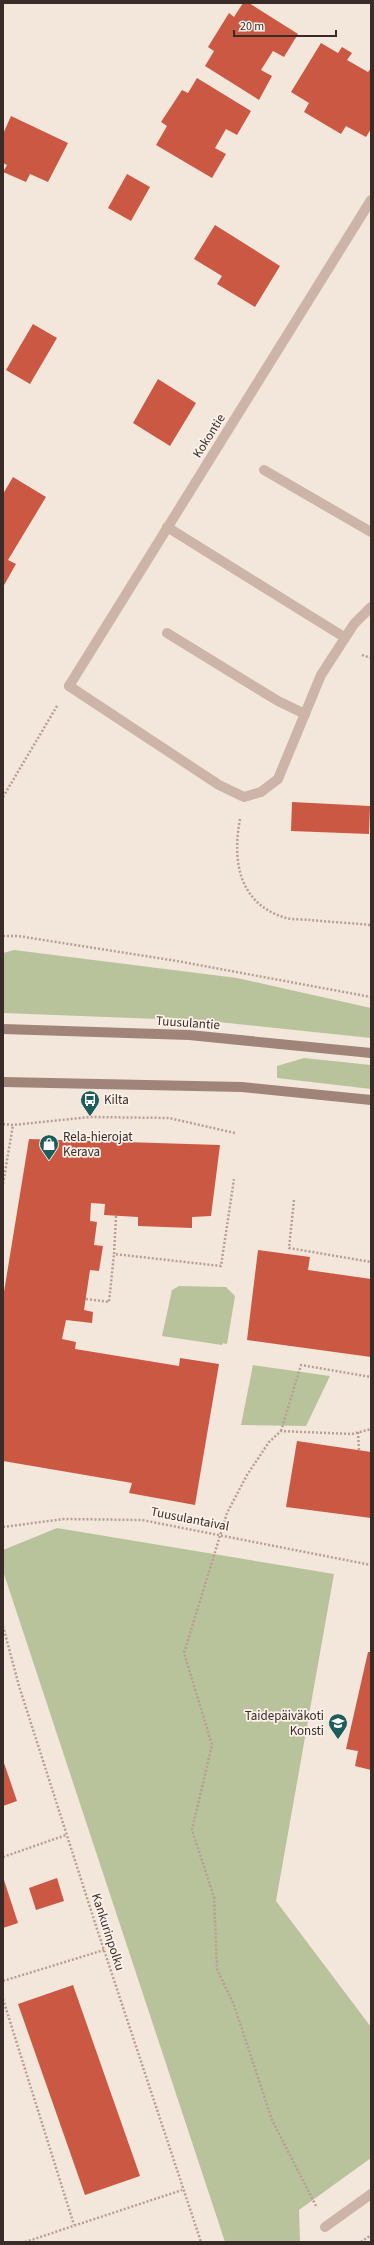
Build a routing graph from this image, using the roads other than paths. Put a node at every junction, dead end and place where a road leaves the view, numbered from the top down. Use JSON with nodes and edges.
{"nodes":[{"id":1,"x":371,"y":200,"type":"edge"},
{"id":2,"x":264,"y":470,"type":"dead end"},
{"id":3,"x":167,"y":527,"type":"junction"},
{"id":4,"x":371,"y":532,"type":"edge"},
{"id":5,"x":371,"y":606,"type":"edge"},
{"id":6,"x":167,"y":633,"type":"dead end"},
{"id":7,"x":344,"y":638,"type":"junction"},
{"id":8,"x":305,"y":714,"type":"junction"},
{"id":9,"x":3,"y":1029,"type":"edge"},
{"id":10,"x":371,"y":1053,"type":"edge"},
{"id":11,"x":3,"y":1082,"type":"edge"},
{"id":12,"x":371,"y":1100,"type":"edge"},
{"id":13,"x":371,"y":2194,"type":"edge"},
{"id":14,"x":324,"y":2227,"type":"dead end"}],
"edges":[{"from":1,"to":3,"type":"street","name":"Kokontie"},
{"from":2,"to":4,"type":"street"},
{"from":3,"to":7,"type":"street"},
{"from":3,"to":8,"type":"street","name":"Kokontie"},
{"from":5,"to":7,"type":"street"},
{"from":6,"to":8,"type":"street"},
{"from":7,"to":8,"type":"street"},
{"from":9,"to":10,"type":"main road","name":"Tuusulantie"},
{"from":11,"to":12,"type":"main road"},
{"from":13,"to":14,"type":"street"}]}
